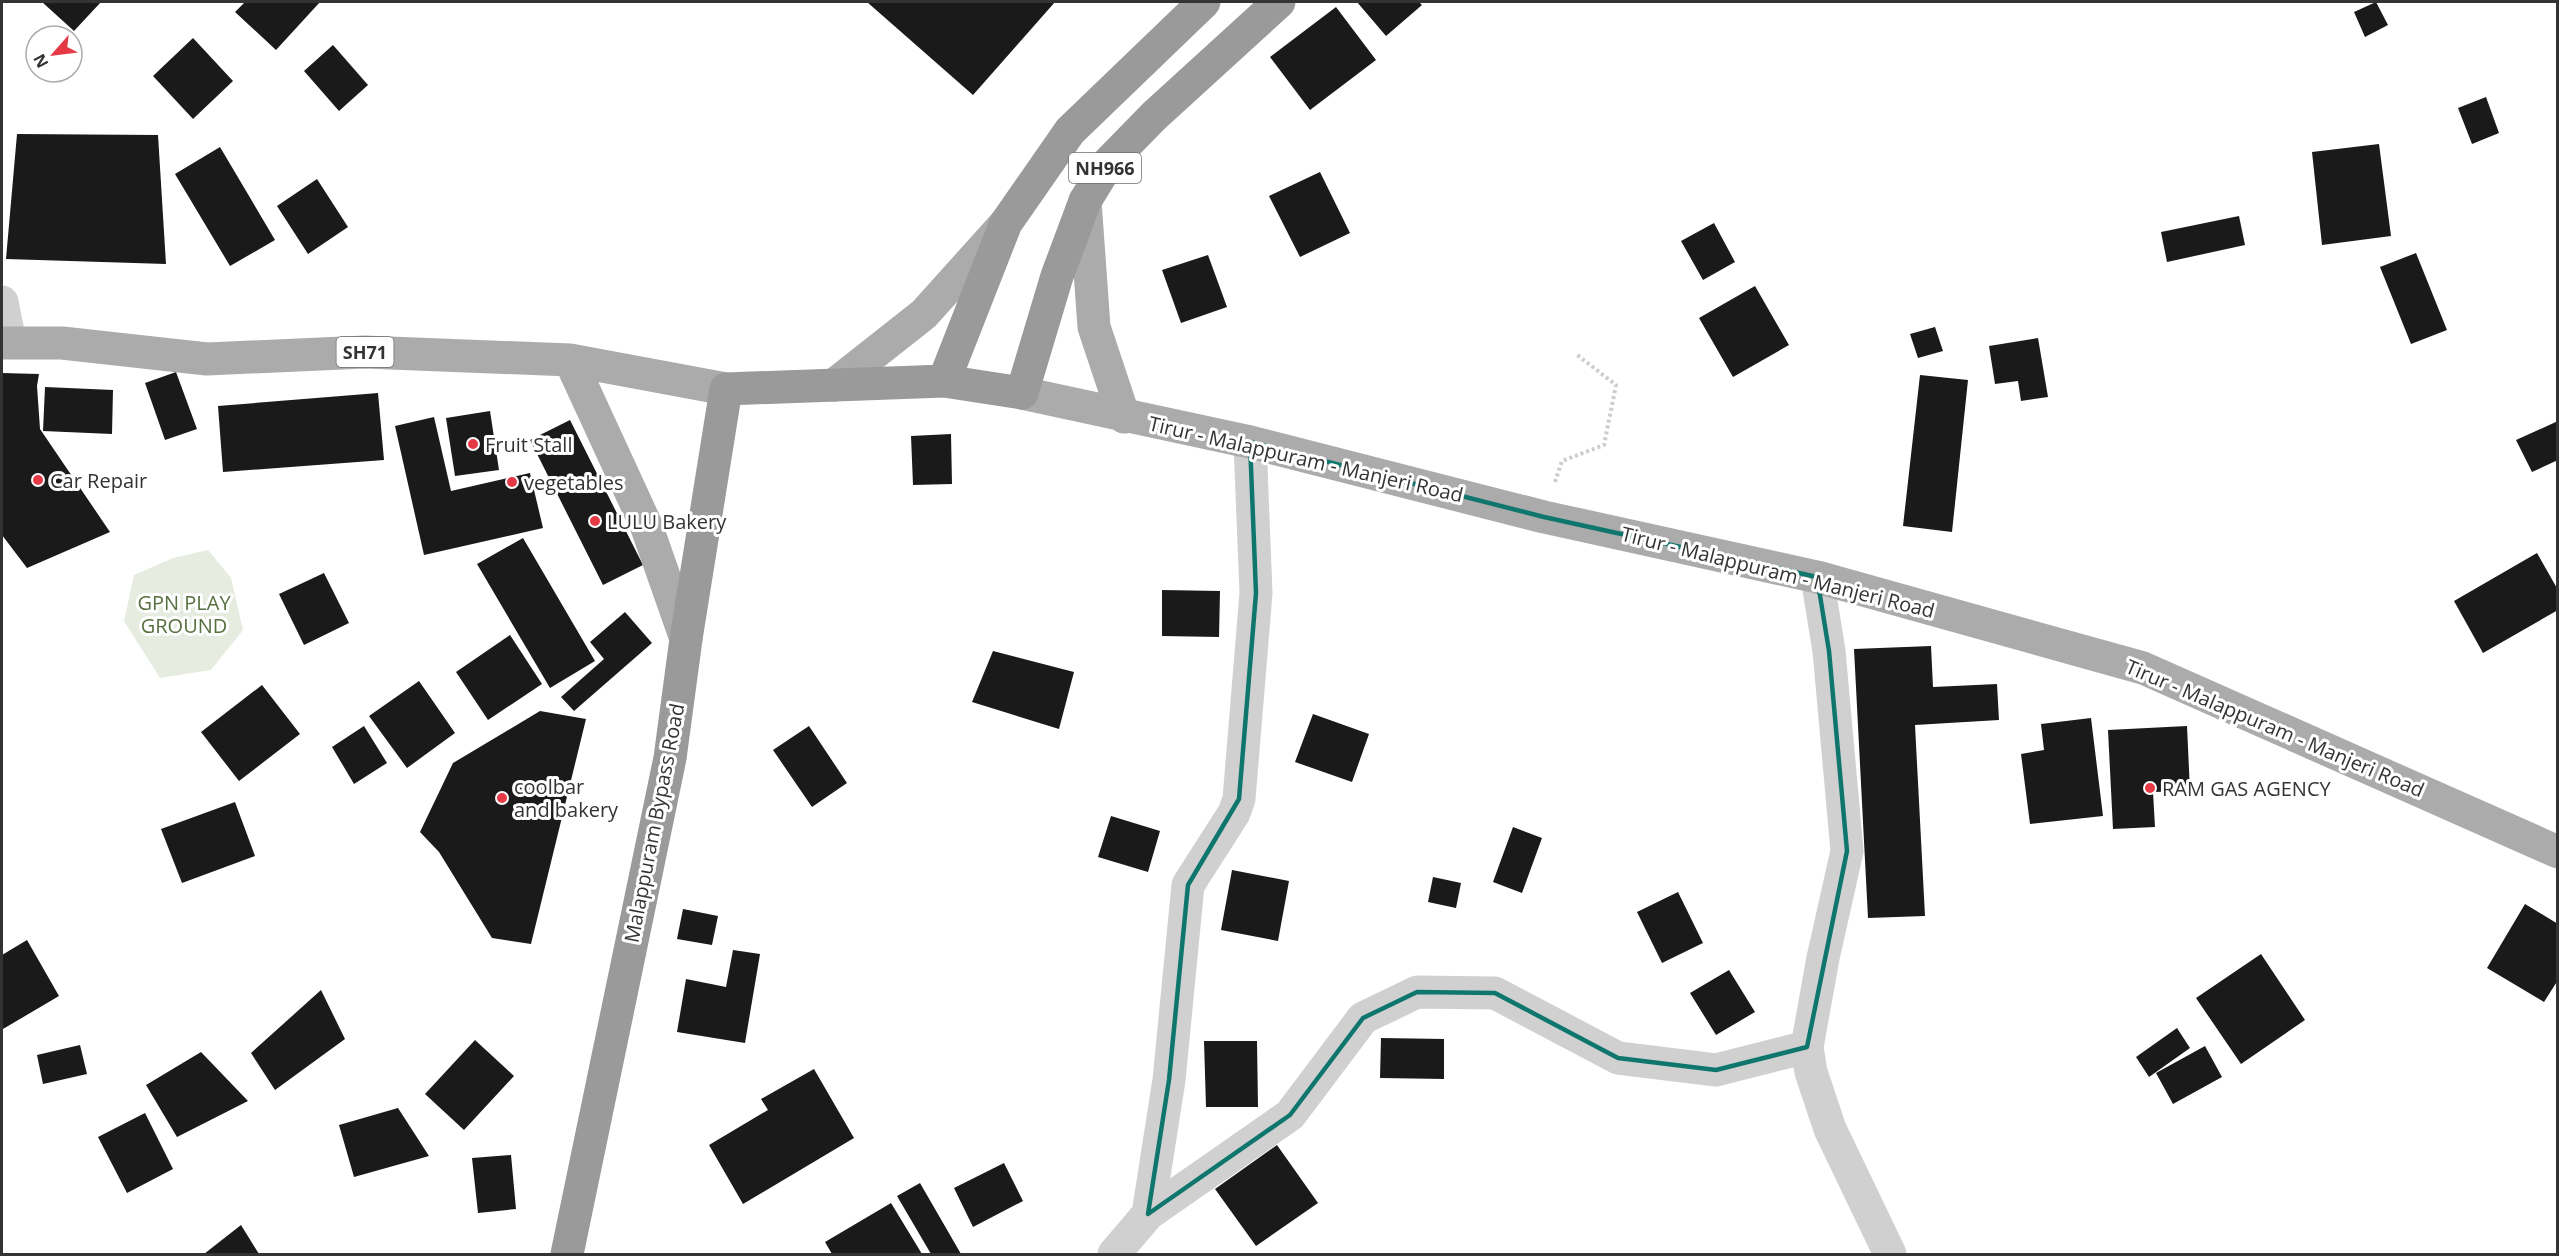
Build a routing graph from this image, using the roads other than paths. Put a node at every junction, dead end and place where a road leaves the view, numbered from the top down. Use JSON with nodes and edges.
{"nodes":[{"id":1,"x":1204,"y":2,"type":"edge"},
{"id":2,"x":1279,"y":2,"type":"edge"},
{"id":3,"x":1086,"y":201,"type":"junction"},
{"id":4,"x":1006,"y":223,"type":"junction"},
{"id":5,"x":2,"y":302,"type":"edge"},
{"id":6,"x":6,"y":343,"type":"edge"},
{"id":7,"x":570,"y":360,"type":"junction"},
{"id":8,"x":944,"y":381,"type":"junction"},
{"id":9,"x":834,"y":385,"type":"junction"},
{"id":10,"x":726,"y":389,"type":"junction"},
{"id":11,"x":1022,"y":393,"type":"junction"},
{"id":12,"x":1124,"y":417,"type":"junction"},
{"id":13,"x":1250,"y":442,"type":"junction"},
{"id":14,"x":1817,"y":578,"type":"junction"},
{"id":15,"x":686,"y":639,"type":"junction"},
{"id":16,"x":2558,"y":852,"type":"edge"},
{"id":17,"x":1807,"y":1047,"type":"junction"},
{"id":18,"x":1148,"y":1214,"type":"junction"},
{"id":19,"x":567,"y":1254,"type":"edge"},
{"id":20,"x":1114,"y":1254,"type":"edge"},
{"id":21,"x":1890,"y":1254,"type":"edge"}],
"edges":[{"from":1,"to":4,"type":"highway","number":"NH966"},
{"from":2,"to":3,"type":"highway","number":"NH966"},
{"from":3,"to":11,"type":"highway","number":"NH966"},
{"from":3,"to":12,"type":"main road"},
{"from":4,"to":8,"type":"highway","number":"NH966"},
{"from":4,"to":9,"type":"main road"},
{"from":5,"to":6,"type":"street"},
{"from":6,"to":7,"type":"main road","name":"Tirur - Malappuram - Manjeri Road","number":"SH71"},
{"from":7,"to":10,"type":"main road","name":"Tirur - Malappuram - Manjeri Road","number":"SH71"},
{"from":7,"to":15,"type":"main road"},
{"from":8,"to":9,"type":"highway","name":"Tirur - Malappuram - Manjeri Road"},
{"from":8,"to":11,"type":"highway","name":"Tirur - Malappuram - Manjeri Road"},
{"from":9,"to":10,"type":"highway","name":"Tirur - Malappuram - Manjeri Road"},
{"from":10,"to":15,"type":"highway","name":"Malappuram Bypass Road"},
{"from":11,"to":12,"type":"main road","name":"Tirur - Malappuram - Manjeri Road"},
{"from":12,"to":13,"type":"main road","name":"Tirur - Malappuram - Manjeri Road"},
{"from":13,"to":14,"type":"main road","name":"Tirur - Malappuram - Manjeri Road"},
{"from":13,"to":18,"type":"street"},
{"from":14,"to":16,"type":"main road","name":"Tirur - Malappuram - Manjeri Road"},
{"from":14,"to":17,"type":"street"},
{"from":15,"to":19,"type":"highway","name":"Malappuram Bypass Road"},
{"from":17,"to":18,"type":"street"},
{"from":17,"to":21,"type":"street"},
{"from":18,"to":20,"type":"street"}]}
